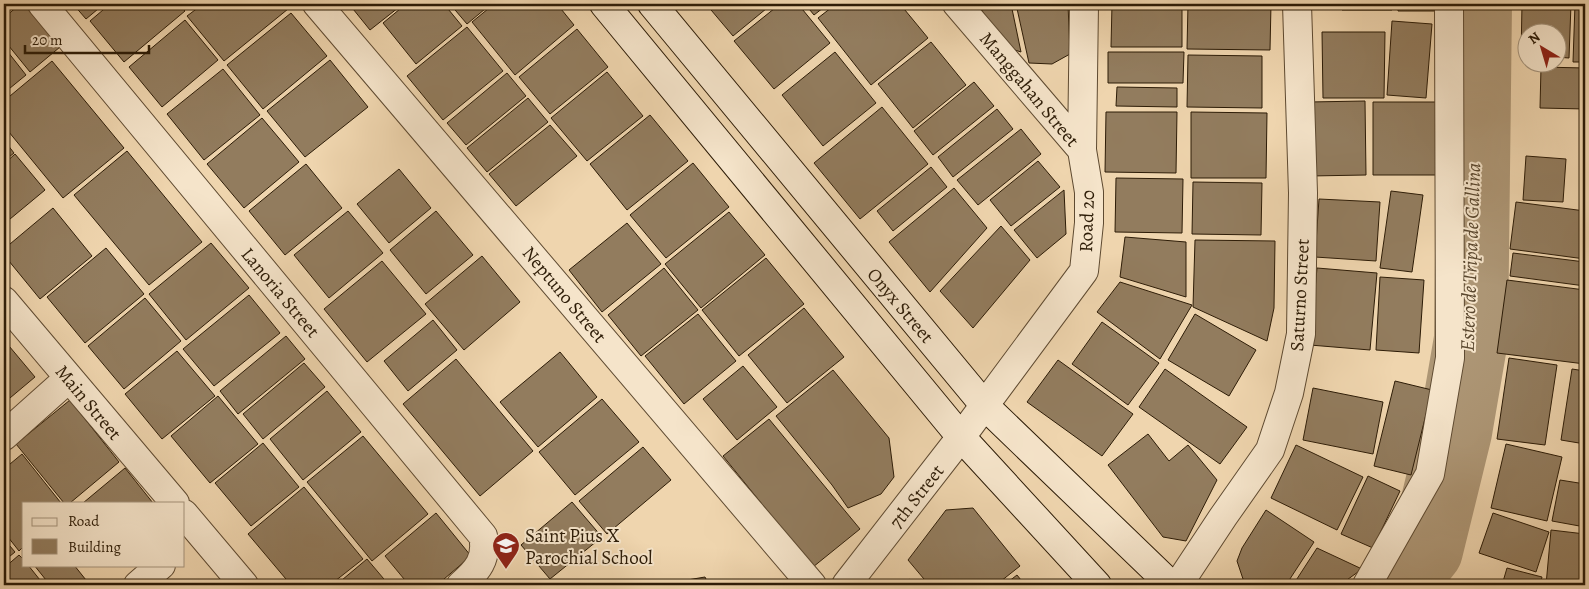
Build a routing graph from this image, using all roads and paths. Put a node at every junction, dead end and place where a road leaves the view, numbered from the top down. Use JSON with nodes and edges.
{"nodes":[{"id":1,"x":42,"y":4,"type":"edge"},
{"id":2,"x":318,"y":4,"type":"edge"},
{"id":3,"x":604,"y":4,"type":"edge"},
{"id":4,"x":652,"y":4,"type":"edge"},
{"id":5,"x":957,"y":4,"type":"edge"},
{"id":6,"x":1084,"y":4,"type":"edge"},
{"id":7,"x":1297,"y":4,"type":"edge"},
{"id":8,"x":1449,"y":4,"type":"edge"},
{"id":9,"x":1082,"y":150,"type":"junction"},
{"id":10,"x":4,"y":301,"type":"edge"},
{"id":11,"x":69,"y":378,"type":"junction"},
{"id":12,"x":985,"y":406,"type":"junction"},
{"id":13,"x":4,"y":436,"type":"edge"},
{"id":14,"x":961,"y":437,"type":"junction"},
{"id":15,"x":174,"y":502,"type":"edge"},
{"id":16,"x":189,"y":530,"type":"edge"},
{"id":17,"x":159,"y":566,"type":"edge"},
{"id":18,"x":138,"y":585,"type":"edge"},
{"id":19,"x":244,"y":585,"type":"edge"},
{"id":20,"x":460,"y":585,"type":"edge"},
{"id":21,"x":812,"y":585,"type":"edge"},
{"id":22,"x":846,"y":585,"type":"edge"},
{"id":23,"x":1097,"y":585,"type":"edge"},
{"id":24,"x":1171,"y":585,"type":"edge"},
{"id":25,"x":1178,"y":585,"type":"edge"},
{"id":26,"x":1366,"y":585,"type":"edge"}],
"edges":[{"from":1,"to":20,"type":"street","name":"Lanoria Street"},
{"from":2,"to":21,"type":"street","name":"Neptuno Street"},
{"from":3,"to":14,"type":"street","name":"Onyx Street"},
{"from":4,"to":12,"type":"street","name":"Onyx Street"},
{"from":5,"to":9,"type":"street","name":"Manggahan Street"},
{"from":6,"to":9,"type":"street","name":"Road 20"},
{"from":7,"to":25,"type":"street","name":"Saturno Street"},
{"from":8,"to":26,"type":"street"},
{"from":9,"to":12,"type":"street","name":"Road 20"},
{"from":10,"to":11,"type":"street","name":"Main Street"},
{"from":11,"to":13,"type":"street"},
{"from":11,"to":15,"type":"street","name":"Main Street"},
{"from":12,"to":14,"type":"street","name":"7th Street"},
{"from":12,"to":24,"type":"street","name":"Onyx Street"},
{"from":14,"to":22,"type":"street","name":"7th Street"},
{"from":14,"to":23,"type":"street","name":"Onyx Street"},
{"from":16,"to":19,"type":"street"},
{"from":17,"to":18,"type":"street"}]}
